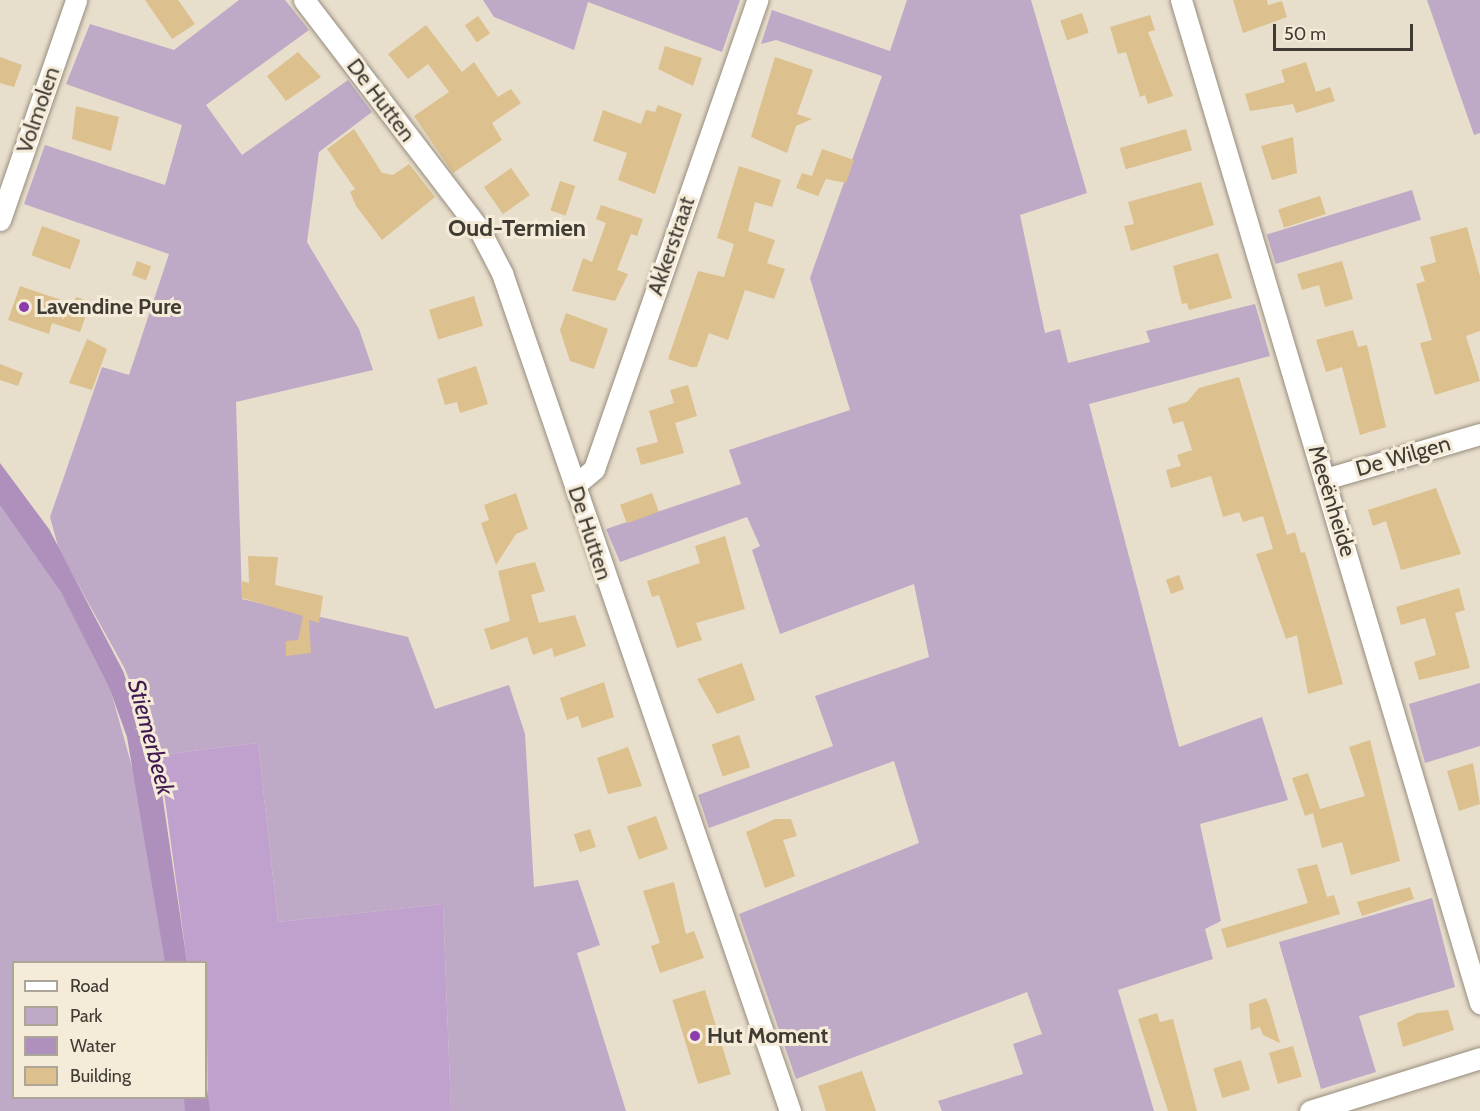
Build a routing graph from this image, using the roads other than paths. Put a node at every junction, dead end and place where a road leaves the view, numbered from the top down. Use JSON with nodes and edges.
{"nodes":[{"id":1,"x":76,"y":0,"type":"edge"},
{"id":2,"x":304,"y":0,"type":"edge"},
{"id":3,"x":757,"y":0,"type":"edge"},
{"id":4,"x":1181,"y":0,"type":"edge"},
{"id":5,"x":0,"y":220,"type":"edge"},
{"id":6,"x":1480,"y":434,"type":"edge"},
{"id":7,"x":1325,"y":479,"type":"junction"},
{"id":8,"x":575,"y":485,"type":"junction"},
{"id":9,"x":1480,"y":1003,"type":"edge"},
{"id":10,"x":1480,"y":1058,"type":"edge"},
{"id":11,"x":790,"y":1111,"type":"edge"},
{"id":12,"x":1310,"y":1111,"type":"edge"}],
"edges":[{"from":1,"to":5,"type":"street","name":"Volmolen"},
{"from":2,"to":8,"type":"street","name":"De Hutten"},
{"from":3,"to":8,"type":"street","name":"Akkerstraat"},
{"from":4,"to":7,"type":"street","name":"Meeënheide"},
{"from":6,"to":7,"type":"street","name":"De Wilgen"},
{"from":7,"to":9,"type":"street","name":"Meeënheide"},
{"from":8,"to":11,"type":"street","name":"De Hutten"},
{"from":10,"to":12,"type":"street"}]}
